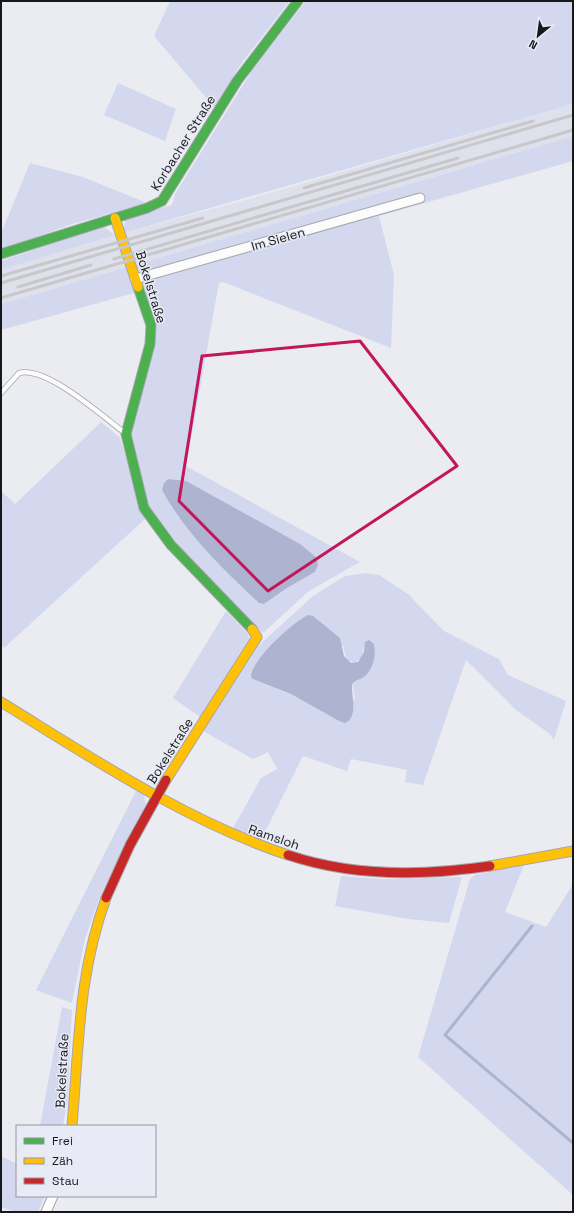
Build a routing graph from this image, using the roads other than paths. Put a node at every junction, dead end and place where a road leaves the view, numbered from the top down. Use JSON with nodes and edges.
{"nodes":[{"id":1,"x":298,"y":1,"type":"edge"},
{"id":2,"x":420,"y":198,"type":"dead end"},
{"id":3,"x":115,"y":218,"type":"junction"},
{"id":4,"x":1,"y":254,"type":"edge"},
{"id":5,"x":135,"y":279,"type":"junction"},
{"id":6,"x":1,"y":393,"type":"edge"},
{"id":7,"x":126,"y":434,"type":"junction"},
{"id":8,"x":1,"y":702,"type":"edge"},
{"id":9,"x":157,"y":796,"type":"junction"},
{"id":10,"x":573,"y":851,"type":"edge"},
{"id":11,"x":72,"y":1125,"type":"edge"},
{"id":12,"x":53,"y":1197,"type":"edge"},
{"id":13,"x":46,"y":1212,"type":"edge"}],
"edges":[{"from":1,"to":3,"type":"street","name":"Korbacher Straße"},
{"from":2,"to":5,"type":"street","name":"Im Sielen"},
{"from":3,"to":4,"type":"street","name":"Korbacher Straße"},
{"from":3,"to":5,"type":"street","name":"Bokelstraße"},
{"from":5,"to":7,"type":"street","name":"Bokelstraße"},
{"from":6,"to":7,"type":"lane"},
{"from":7,"to":9,"type":"street","name":"Bokelstraße"},
{"from":8,"to":9,"type":"street","name":"Ramsloh"},
{"from":9,"to":10,"type":"street","name":"Ramsloh"},
{"from":9,"to":11,"type":"street","name":"Bokelstraße"},
{"from":12,"to":13,"type":"street"}]}
